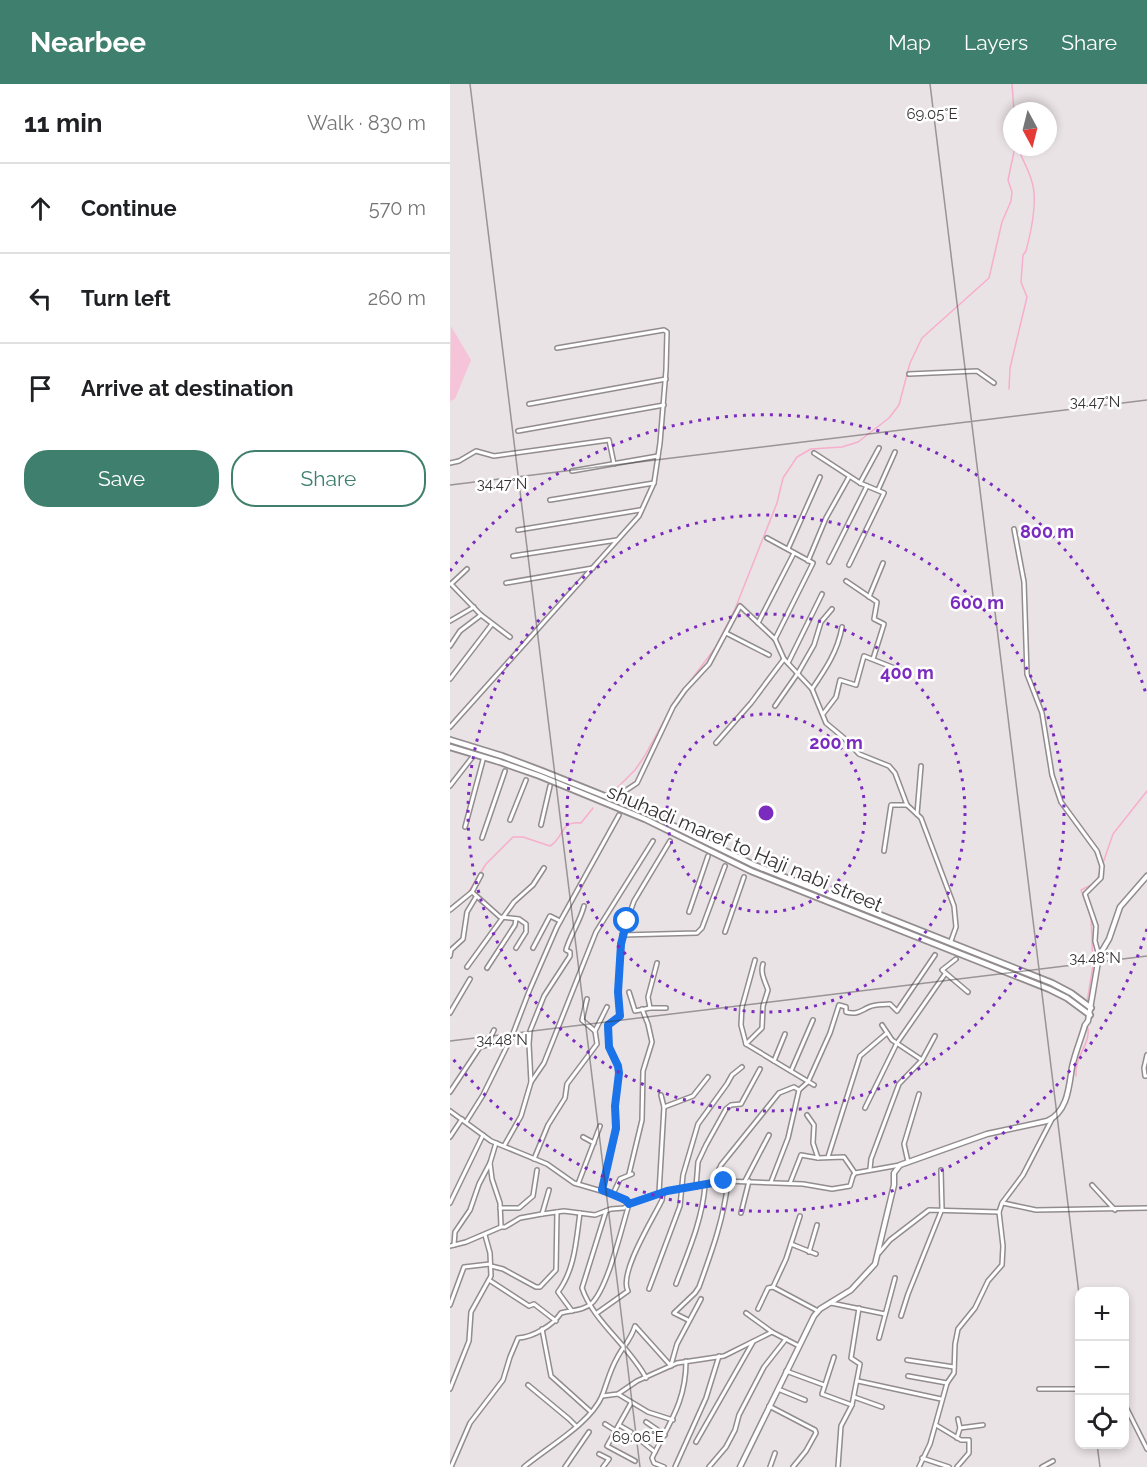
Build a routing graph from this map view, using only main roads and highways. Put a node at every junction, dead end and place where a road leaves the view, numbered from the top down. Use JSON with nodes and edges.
{"nodes":[{"id":1,"x":450,"y":740,"type":"edge"},
{"id":2,"x":450,"y":747,"type":"edge"},
{"id":3,"x":1091,"y":1008,"type":"road end"},
{"id":4,"x":1090,"y":1015,"type":"road end"}],
"edges":[{"from":1,"to":3,"type":"main road"},
{"from":2,"to":4,"type":"main road","name":"shuhadi maref to Haji nabi street"}]}
